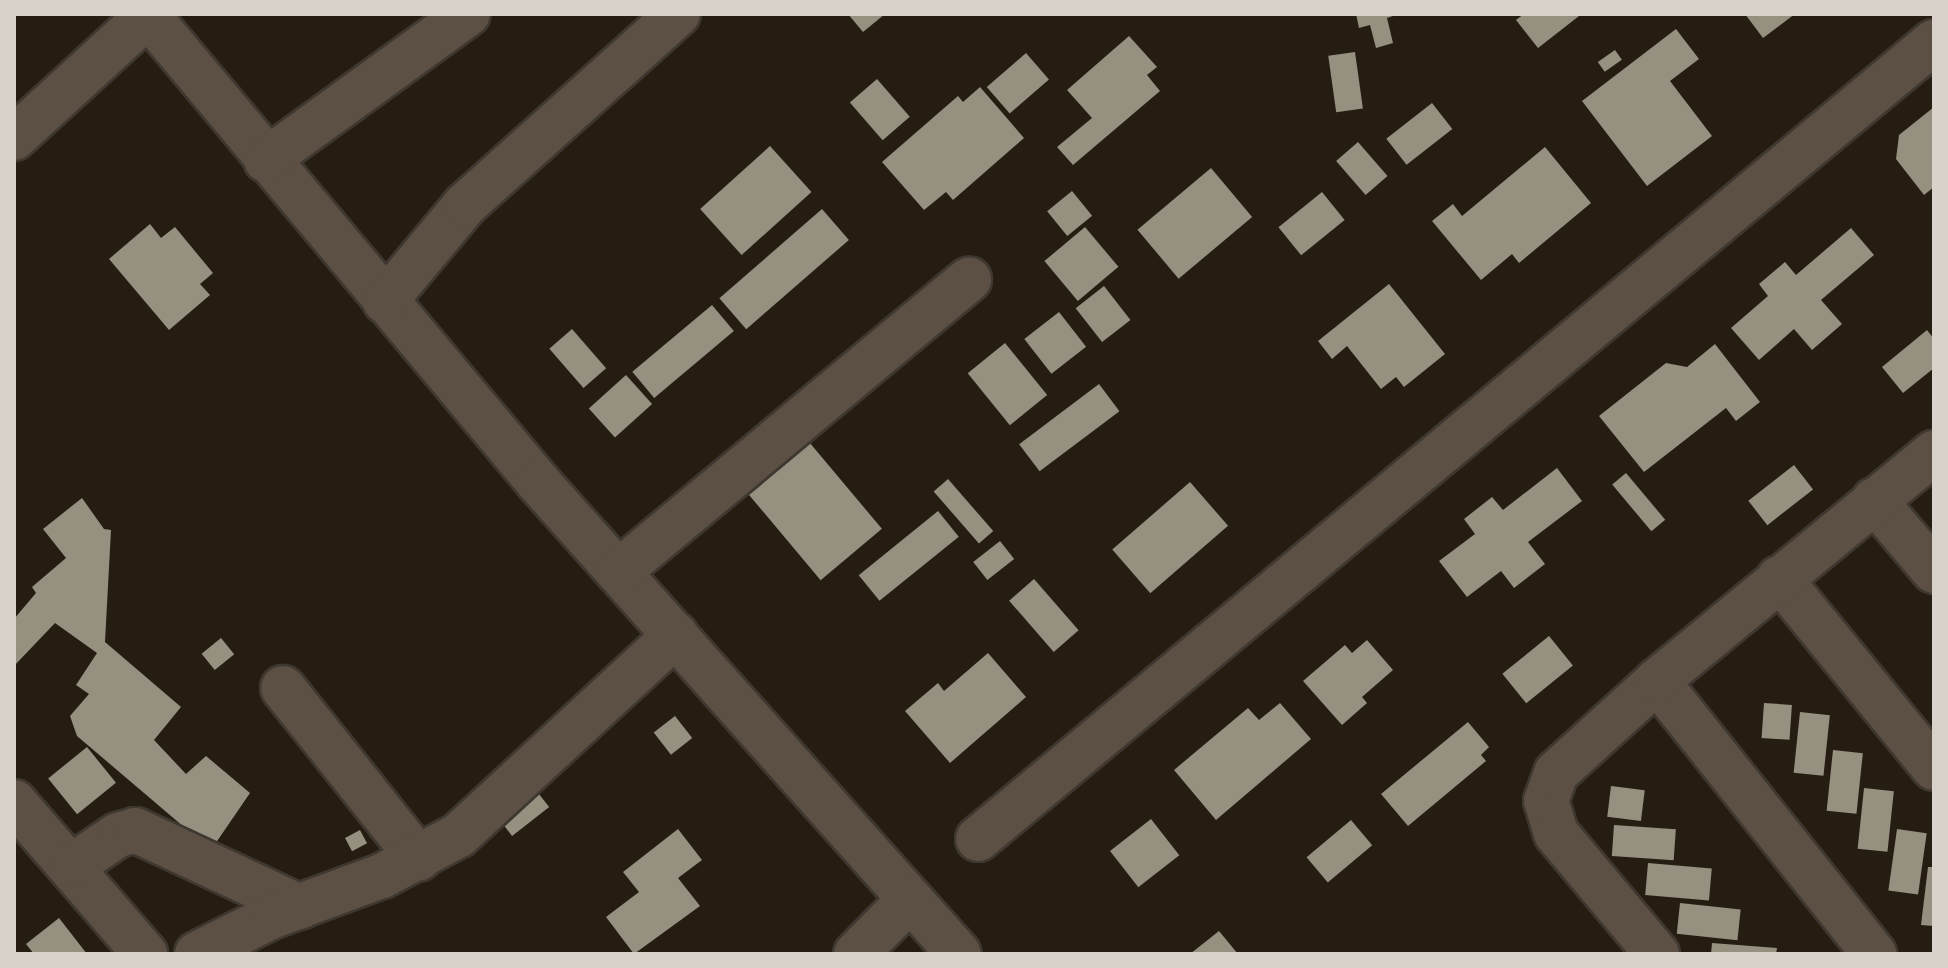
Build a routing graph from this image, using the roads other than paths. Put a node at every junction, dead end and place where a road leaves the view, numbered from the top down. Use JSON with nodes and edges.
{"nodes":[{"id":1,"x":468,"y":14,"type":"edge"},
{"id":2,"x":678,"y":14,"type":"edge"},
{"id":3,"x":148,"y":15,"type":"edge"},
{"id":4,"x":1934,"y":42,"type":"edge"},
{"id":5,"x":14,"y":138,"type":"edge"},
{"id":6,"x":266,"y":160,"type":"junction"},
{"id":7,"x":969,"y":280,"type":"dead end"},
{"id":8,"x":385,"y":301,"type":"junction"},
{"id":9,"x":1934,"y":453,"type":"edge"},
{"id":10,"x":1874,"y":500,"type":"junction"},
{"id":11,"x":1934,"y":571,"type":"edge"},
{"id":12,"x":618,"y":572,"type":"junction"},
{"id":13,"x":1779,"y":578,"type":"junction"},
{"id":14,"x":676,"y":635,"type":"junction"},
{"id":15,"x":1657,"y":681,"type":"junction"},
{"id":16,"x":283,"y":688,"type":"dead end"},
{"id":17,"x":1934,"y":768,"type":"edge"},
{"id":18,"x":14,"y":802,"type":"edge"},
{"id":19,"x":978,"y":839,"type":"dead end"},
{"id":20,"x":419,"y":859,"type":"junction"},
{"id":21,"x":72,"y":866,"type":"junction"},
{"id":22,"x":910,"y":899,"type":"junction"},
{"id":23,"x":300,"y":907,"type":"junction"},
{"id":24,"x":145,"y":954,"type":"edge"},
{"id":25,"x":197,"y":954,"type":"edge"},
{"id":26,"x":856,"y":954,"type":"edge"},
{"id":27,"x":959,"y":954,"type":"edge"},
{"id":28,"x":1657,"y":954,"type":"edge"},
{"id":29,"x":1874,"y":954,"type":"edge"}],
"edges":[{"from":1,"to":6,"type":"street"},
{"from":2,"to":8,"type":"street"},
{"from":3,"to":5,"type":"street"},
{"from":3,"to":6,"type":"street"},
{"from":4,"to":19,"type":"street"},
{"from":6,"to":8,"type":"street"},
{"from":7,"to":12,"type":"street"},
{"from":8,"to":12,"type":"street"},
{"from":9,"to":10,"type":"street"},
{"from":10,"to":11,"type":"street"},
{"from":10,"to":13,"type":"street"},
{"from":12,"to":14,"type":"street"},
{"from":13,"to":15,"type":"street"},
{"from":13,"to":17,"type":"street"},
{"from":14,"to":20,"type":"street"},
{"from":14,"to":22,"type":"street"},
{"from":15,"to":28,"type":"street"},
{"from":15,"to":29,"type":"street"},
{"from":16,"to":20,"type":"street"},
{"from":18,"to":21,"type":"street"},
{"from":20,"to":23,"type":"street"},
{"from":21,"to":23,"type":"street"},
{"from":21,"to":24,"type":"street"},
{"from":22,"to":26,"type":"street"},
{"from":22,"to":27,"type":"street"},
{"from":23,"to":25,"type":"street"}]}
